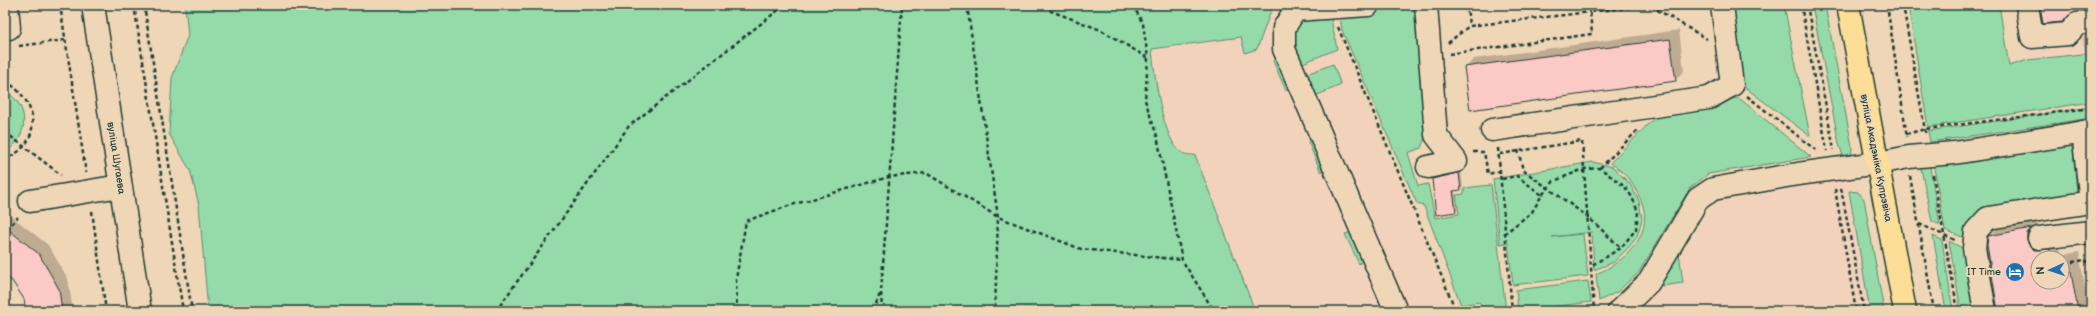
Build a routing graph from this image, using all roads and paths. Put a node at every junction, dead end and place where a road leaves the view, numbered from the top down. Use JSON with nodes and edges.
{"nodes":[{"id":1,"x":7,"y":5,"type":"edge"},
{"id":2,"x":60,"y":5,"type":"edge"},
{"id":3,"x":93,"y":5,"type":"edge"},
{"id":4,"x":134,"y":5,"type":"edge"},
{"id":5,"x":144,"y":5,"type":"edge"},
{"id":6,"x":785,"y":5,"type":"edge"},
{"id":7,"x":902,"y":5,"type":"edge"},
{"id":8,"x":967,"y":5,"type":"edge"},
{"id":9,"x":1045,"y":5,"type":"edge"},
{"id":10,"x":1133,"y":5,"type":"edge"},
{"id":11,"x":1368,"y":5,"type":"edge"},
{"id":12,"x":1426,"y":5,"type":"edge"},
{"id":13,"x":1467,"y":5,"type":"edge"},
{"id":14,"x":1650,"y":5,"type":"edge"},
{"id":15,"x":1722,"y":5,"type":"edge"},
{"id":16,"x":1848,"y":5,"type":"edge"},
{"id":17,"x":2027,"y":5,"type":"edge"},
{"id":18,"x":1334,"y":8,"type":"junction"},
{"id":19,"x":1590,"y":12,"type":"junction"},
{"id":20,"x":2091,"y":22,"type":"edge"},
{"id":21,"x":1469,"y":26,"type":"junction"},
{"id":22,"x":11,"y":37,"type":"joint"},
{"id":23,"x":65,"y":40,"type":"junction"},
{"id":24,"x":1728,"y":51,"type":"junction"},
{"id":25,"x":1430,"y":56,"type":"junction"},
{"id":26,"x":1148,"y":58,"type":"junction"},
{"id":27,"x":5,"y":81,"type":"edge"},
{"id":28,"x":1732,"y":85,"type":"junction"},
{"id":29,"x":2091,"y":108,"type":"edge"},
{"id":30,"x":1641,"y":126,"type":"dead end"},
{"id":31,"x":1492,"y":130,"type":"dead end"},
{"id":32,"x":5,"y":132,"type":"edge"},
{"id":33,"x":2087,"y":132,"type":"edge"},
{"id":34,"x":1906,"y":134,"type":"dead end"},
{"id":35,"x":24,"y":146,"type":"junction"},
{"id":36,"x":1518,"y":150,"type":"junction"},
{"id":37,"x":1822,"y":155,"type":"dead end"},
{"id":38,"x":5,"y":159,"type":"edge"},
{"id":39,"x":1456,"y":161,"type":"junction"},
{"id":40,"x":1878,"y":163,"type":"junction"},
{"id":41,"x":1428,"y":167,"type":"dead end"},
{"id":42,"x":1600,"y":168,"type":"junction"},
{"id":43,"x":1584,"y":169,"type":"junction"},
{"id":44,"x":1501,"y":171,"type":"junction"},
{"id":45,"x":890,"y":177,"type":"junction"},
{"id":46,"x":1502,"y":179,"type":"junction"},
{"id":47,"x":120,"y":186,"type":"junction"},
{"id":48,"x":1548,"y":188,"type":"junction"},
{"id":49,"x":86,"y":192,"type":"junction"},
{"id":50,"x":1542,"y":195,"type":"junction"},
{"id":51,"x":30,"y":201,"type":"dead end"},
{"id":52,"x":2091,"y":202,"type":"edge"},
{"id":53,"x":998,"y":217,"type":"junction"},
{"id":54,"x":1588,"y":217,"type":"junction"},
{"id":55,"x":1919,"y":224,"type":"dead end"},
{"id":56,"x":2091,"y":232,"type":"edge"},
{"id":57,"x":1504,"y":234,"type":"junction"},
{"id":58,"x":2039,"y":238,"type":"dead end"},
{"id":59,"x":1621,"y":248,"type":"junction"},
{"id":60,"x":1974,"y":248,"type":"junction"},
{"id":61,"x":1182,"y":260,"type":"junction"},
{"id":62,"x":2072,"y":262,"type":"dead end"},
{"id":63,"x":1592,"y":265,"type":"junction"},
{"id":64,"x":2091,"y":280,"type":"edge"},
{"id":65,"x":881,"y":292,"type":"junction"},
{"id":66,"x":1623,"y":307,"type":"edge"},
{"id":67,"x":1594,"y":310,"type":"edge"},
{"id":68,"x":106,"y":311,"type":"edge"},
{"id":69,"x":140,"y":311,"type":"edge"},
{"id":70,"x":183,"y":311,"type":"edge"},
{"id":71,"x":192,"y":311,"type":"edge"},
{"id":72,"x":496,"y":311,"type":"edge"},
{"id":73,"x":737,"y":311,"type":"edge"},
{"id":74,"x":873,"y":311,"type":"edge"},
{"id":75,"x":882,"y":311,"type":"edge"},
{"id":76,"x":995,"y":311,"type":"edge"},
{"id":77,"x":1214,"y":311,"type":"edge"},
{"id":78,"x":1396,"y":311,"type":"edge"},
{"id":79,"x":1456,"y":311,"type":"edge"},
{"id":80,"x":1468,"y":311,"type":"edge"},
{"id":81,"x":1476,"y":311,"type":"edge"},
{"id":82,"x":1512,"y":311,"type":"edge"},
{"id":83,"x":1906,"y":311,"type":"edge"},
{"id":84,"x":1985,"y":311,"type":"edge"}],
"edges":[{"from":1,"to":22,"type":"street"},
{"from":2,"to":23,"type":"path"},
{"from":3,"to":47,"type":"street","name":"вуліца Шугаева"},
{"from":4,"to":70,"type":"path"},
{"from":5,"to":71,"type":"path"},
{"from":6,"to":72,"type":"path"},
{"from":7,"to":45,"type":"path"},
{"from":8,"to":53,"type":"path"},
{"from":9,"to":26,"type":"path"},
{"from":10,"to":26,"type":"path"},
{"from":11,"to":18,"type":"street"},
{"from":12,"to":25,"type":"street"},
{"from":13,"to":21,"type":"path"},
{"from":14,"to":19,"type":"path"},
{"from":14,"to":24,"type":"path"},
{"from":15,"to":24,"type":"street"},
{"from":16,"to":40,"type":"main road","name":"вуліца Акадэміка Купрэвіча"},
{"from":17,"to":20,"type":"street"},
{"from":18,"to":78,"type":"street"},
{"from":18,"to":79,"type":"path"},
{"from":19,"to":21,"type":"path"},
{"from":19,"to":25,"type":"path"},
{"from":21,"to":25,"type":"path"},
{"from":22,"to":23,"type":"path"},
{"from":23,"to":49,"type":"path"},
{"from":24,"to":28,"type":"street"},
{"from":25,"to":39,"type":"street"},
{"from":26,"to":61,"type":"path"},
{"from":27,"to":35,"type":"path"},
{"from":28,"to":31,"type":"street"},
{"from":28,"to":37,"type":"path"},
{"from":29,"to":34,"type":"path"},
{"from":30,"to":42,"type":"path"},
{"from":32,"to":35,"type":"path"},
{"from":33,"to":40,"type":"street"},
{"from":33,"to":52,"type":"street"},
{"from":35,"to":38,"type":"path"},
{"from":35,"to":49,"type":"path"},
{"from":36,"to":43,"type":"path"},
{"from":36,"to":44,"type":"path"},
{"from":36,"to":48,"type":"path"},
{"from":39,"to":41,"type":"street"},
{"from":39,"to":44,"type":"path"},
{"from":40,"to":66,"type":"street"},
{"from":40,"to":83,"type":"main road","name":"вуліца Акадэміка Купрэвіча"},
{"from":42,"to":43,"type":"path"},
{"from":42,"to":59,"type":"path"},
{"from":43,"to":48,"type":"path"},
{"from":43,"to":54,"type":"path"},
{"from":44,"to":46,"type":"path"},
{"from":45,"to":53,"type":"path"},
{"from":45,"to":65,"type":"path"},
{"from":45,"to":73,"type":"path"},
{"from":46,"to":50,"type":"path"},
{"from":46,"to":57,"type":"path"},
{"from":47,"to":49,"type":"street"},
{"from":47,"to":69,"type":"street","name":"вуліца Шугаева"},
{"from":48,"to":50,"type":"path"},
{"from":48,"to":54,"type":"path"},
{"from":49,"to":51,"type":"street"},
{"from":49,"to":68,"type":"path"},
{"from":50,"to":57,"type":"path"},
{"from":52,"to":60,"type":"street"},
{"from":53,"to":61,"type":"path"},
{"from":53,"to":76,"type":"path"},
{"from":54,"to":59,"type":"path"},
{"from":54,"to":63,"type":"path"},
{"from":55,"to":60,"type":"path"},
{"from":56,"to":58,"type":"street"},
{"from":57,"to":82,"type":"path"},
{"from":59,"to":63,"type":"path"},
{"from":60,"to":84,"type":"street"},
{"from":61,"to":77,"type":"path"},
{"from":62,"to":64,"type":"path"},
{"from":63,"to":67,"type":"path"},
{"from":65,"to":74,"type":"path"},
{"from":65,"to":75,"type":"path"},
{"from":80,"to":81,"type":"path"}]}
